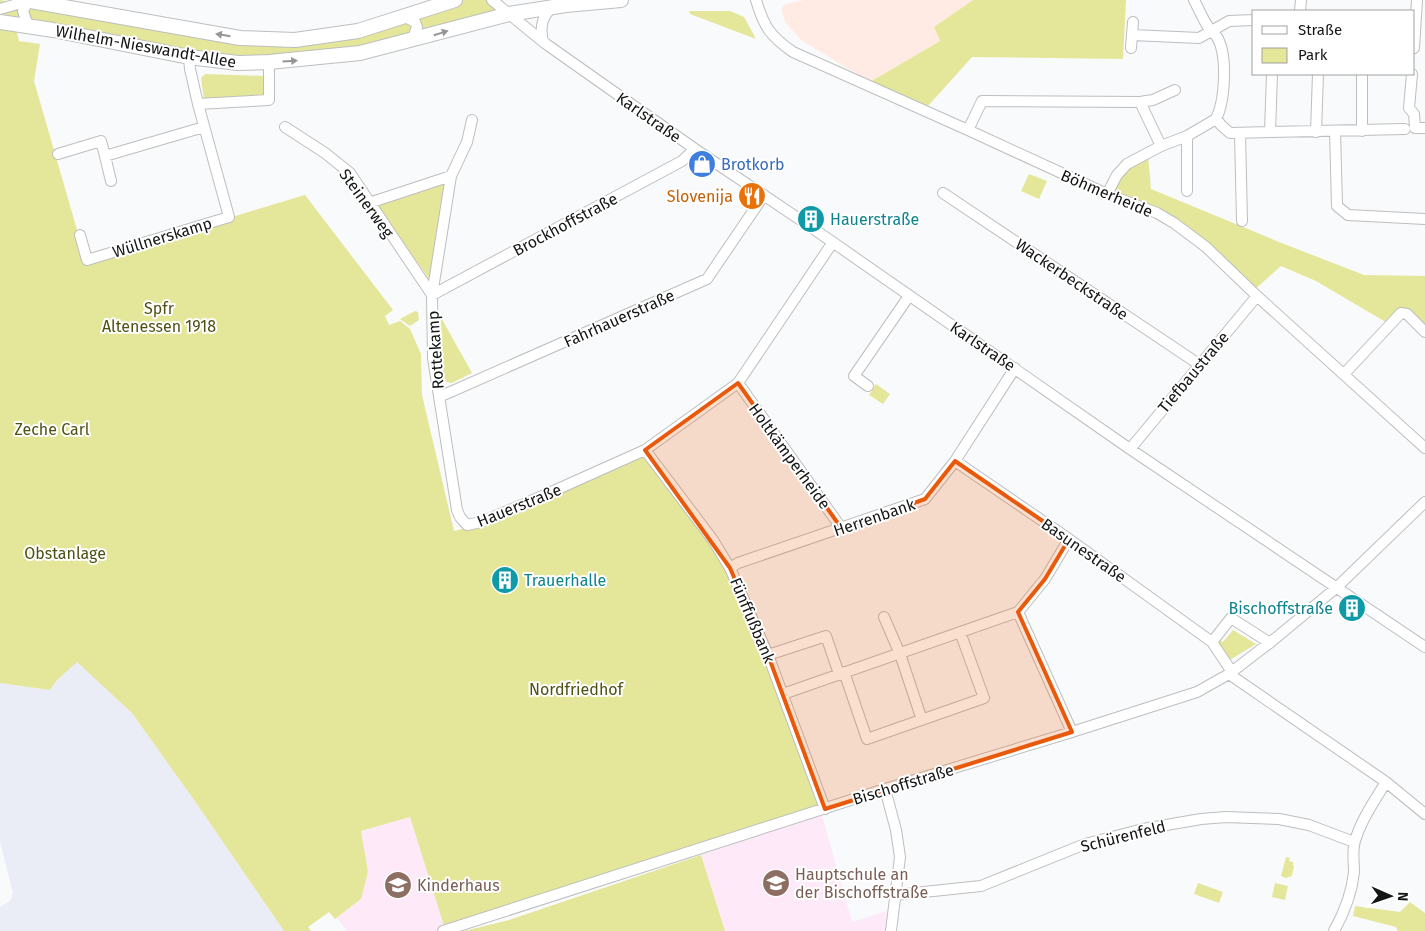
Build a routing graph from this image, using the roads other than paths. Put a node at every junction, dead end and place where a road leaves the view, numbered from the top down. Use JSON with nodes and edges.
{"nodes":[{"id":1,"x":27,"y":0,"type":"edge"},
{"id":2,"x":453,"y":0,"type":"edge"},
{"id":3,"x":492,"y":0,"type":"edge"},
{"id":4,"x":621,"y":0,"type":"edge"},
{"id":5,"x":756,"y":0,"type":"edge"},
{"id":6,"x":1194,"y":0,"type":"edge"},
{"id":7,"x":1417,"y":0,"type":"edge"},
{"id":8,"x":553,"y":7,"type":"junction"},
{"id":9,"x":0,"y":9,"type":"edge"},
{"id":10,"x":1418,"y":13,"type":"edge"},
{"id":11,"x":509,"y":14,"type":"junction"},
{"id":12,"x":404,"y":17,"type":"junction"},
{"id":13,"x":1252,"y":20,"type":"edge"},
{"id":14,"x":0,"y":22,"type":"edge"},
{"id":15,"x":1132,"y":22,"type":"dead end"},
{"id":16,"x":28,"y":26,"type":"junction"},
{"id":17,"x":1210,"y":31,"type":"junction"},
{"id":18,"x":1132,"y":35,"type":"junction"},
{"id":19,"x":1415,"y":39,"type":"edge"},
{"id":20,"x":412,"y":40,"type":"junction"},
{"id":21,"x":543,"y":42,"type":"junction"},
{"id":22,"x":1131,"y":48,"type":"dead end"},
{"id":23,"x":189,"y":57,"type":"junction"},
{"id":24,"x":269,"y":62,"type":"junction"},
{"id":25,"x":1272,"y":75,"type":"edge"},
{"id":26,"x":1318,"y":75,"type":"edge"},
{"id":27,"x":1362,"y":75,"type":"edge"},
{"id":28,"x":1412,"y":75,"type":"edge"},
{"id":29,"x":1175,"y":90,"type":"dead end"},
{"id":30,"x":1140,"y":102,"type":"junction"},
{"id":31,"x":198,"y":104,"type":"junction"},
{"id":32,"x":1216,"y":118,"type":"junction"},
{"id":33,"x":472,"y":120,"type":"dead end"},
{"id":34,"x":204,"y":127,"type":"junction"},
{"id":35,"x":285,"y":127,"type":"dead end"},
{"id":36,"x":1415,"y":128,"type":"edge"},
{"id":37,"x":968,"y":130,"type":"junction"},
{"id":38,"x":1335,"y":131,"type":"junction"},
{"id":39,"x":1362,"y":131,"type":"junction"},
{"id":40,"x":1270,"y":132,"type":"junction"},
{"id":41,"x":1316,"y":132,"type":"junction"},
{"id":42,"x":1240,"y":133,"type":"junction"},
{"id":43,"x":1187,"y":136,"type":"junction"},
{"id":44,"x":1160,"y":146,"type":"junction"},
{"id":45,"x":695,"y":150,"type":"junction"},
{"id":46,"x":58,"y":154,"type":"dead end"},
{"id":47,"x":105,"y":156,"type":"junction"},
{"id":48,"x":451,"y":176,"type":"junction"},
{"id":49,"x":111,"y":181,"type":"dead end"},
{"id":50,"x":1187,"y":192,"type":"dead end"},
{"id":51,"x":944,"y":193,"type":"dead end"},
{"id":52,"x":1107,"y":194,"type":"junction"},
{"id":53,"x":764,"y":195,"type":"junction"},
{"id":54,"x":369,"y":203,"type":"junction"},
{"id":55,"x":1425,"y":220,"type":"edge"},
{"id":56,"x":1242,"y":221,"type":"dead end"},
{"id":57,"x":80,"y":235,"type":"dead end"},
{"id":58,"x":833,"y":242,"type":"junction"},
{"id":59,"x":432,"y":295,"type":"junction"},
{"id":60,"x":909,"y":296,"type":"junction"},
{"id":61,"x":1257,"y":296,"type":"junction"},
{"id":62,"x":1425,"y":332,"type":"edge"},
{"id":63,"x":1200,"y":365,"type":"junction"},
{"id":64,"x":1015,"y":368,"type":"junction"},
{"id":65,"x":1344,"y":374,"type":"junction"},
{"id":66,"x":738,"y":383,"type":"junction"},
{"id":67,"x":868,"y":386,"type":"dead end"},
{"id":68,"x":439,"y":397,"type":"junction"},
{"id":69,"x":1425,"y":448,"type":"edge"},
{"id":70,"x":1130,"y":449,"type":"junction"},
{"id":71,"x":645,"y":450,"type":"junction"},
{"id":72,"x":955,"y":460,"type":"junction"},
{"id":73,"x":1425,"y":502,"type":"edge"},
{"id":74,"x":463,"y":521,"type":"joint"},
{"id":75,"x":842,"y":529,"type":"junction"},
{"id":76,"x":1069,"y":539,"type":"junction"},
{"id":77,"x":730,"y":568,"type":"junction"},
{"id":78,"x":1336,"y":588,"type":"junction"},
{"id":79,"x":1018,"y":612,"type":"junction"},
{"id":80,"x":884,"y":617,"type":"dead end"},
{"id":81,"x":960,"y":632,"type":"junction"},
{"id":82,"x":1212,"y":642,"type":"junction"},
{"id":83,"x":1270,"y":643,"type":"junction"},
{"id":84,"x":1425,"y":647,"type":"edge"},
{"id":85,"x":900,"y":654,"type":"junction"},
{"id":86,"x":768,"y":655,"type":"junction"},
{"id":87,"x":841,"y":673,"type":"junction"},
{"id":88,"x":1231,"y":673,"type":"junction"},
{"id":89,"x":783,"y":694,"type":"junction"},
{"id":90,"x":922,"y":720,"type":"junction"},
{"id":91,"x":1072,"y":732,"type":"junction"},
{"id":92,"x":1386,"y":782,"type":"junction"},
{"id":93,"x":885,"y":789,"type":"junction"},
{"id":94,"x":825,"y":809,"type":"junction"},
{"id":95,"x":1425,"y":814,"type":"edge"},
{"id":96,"x":1354,"y":842,"type":"junction"},
{"id":97,"x":895,"y":895,"type":"junction"},
{"id":98,"x":443,"y":931,"type":"edge"},
{"id":99,"x":890,"y":931,"type":"edge"},
{"id":100,"x":1334,"y":931,"type":"edge"}],
"edges":[{"from":1,"to":9,"type":"street","name":"Wilhelm-Nieswandt-Allee"},
{"from":12,"to":1,"type":"main road","name":"Wilhelm-Nieswandt-Allee","one_way":true},
{"from":1,"to":16,"type":"street"},
{"from":2,"to":12,"type":"main road","name":"Wilhelm-Nieswandt-Allee"},
{"from":3,"to":11,"type":"street","name":"Karlstraße"},
{"from":4,"to":8,"type":"main road","name":"Wilhelm-Nieswandt-Allee"},
{"from":5,"to":37,"type":"street","name":"Böhmerheide"},
{"from":6,"to":17,"type":"street"},
{"from":7,"to":10,"type":"street"},
{"from":8,"to":11,"type":"main road","name":"Wilhelm-Nieswandt-Allee"},
{"from":8,"to":21,"type":"street"},
{"from":10,"to":19,"type":"street"},
{"from":20,"to":11,"type":"main road","name":"Wilhelm-Nieswandt-Allee","one_way":true},
{"from":11,"to":21,"type":"street","name":"Karlstraße"},
{"from":12,"to":20,"type":"street"},
{"from":13,"to":17,"type":"street"},
{"from":14,"to":16,"type":"main road","name":"Wilhelm-Nieswandt-Allee"},
{"from":15,"to":18,"type":"street"},
{"from":16,"to":23,"type":"main road","name":"Wilhelm-Nieswandt-Allee"},
{"from":17,"to":18,"type":"street"},
{"from":17,"to":32,"type":"street"},
{"from":18,"to":22,"type":"street"},
{"from":24,"to":20,"type":"main road","name":"Wilhelm-Nieswandt-Allee","one_way":true},
{"from":21,"to":45,"type":"street","name":"Karlstraße"},
{"from":23,"to":24,"type":"main road","name":"Wilhelm-Nieswandt-Allee"},
{"from":23,"to":31,"type":"street","name":"Wüllnerskamp"},
{"from":24,"to":31,"type":"street"},
{"from":25,"to":40,"type":"street"},
{"from":26,"to":41,"type":"street"},
{"from":27,"to":39,"type":"street"},
{"from":28,"to":36,"type":"street"},
{"from":29,"to":30,"type":"street"},
{"from":30,"to":37,"type":"street"},
{"from":30,"to":44,"type":"street"},
{"from":31,"to":34,"type":"street","name":"Wüllnerskamp"},
{"from":32,"to":42,"type":"street"},
{"from":32,"to":43,"type":"street"},
{"from":33,"to":48,"type":"street","name":"Rottekamp"},
{"from":34,"to":47,"type":"street"},
{"from":34,"to":57,"type":"street","name":"Wüllnerskamp"},
{"from":35,"to":54,"type":"street","name":"Steinerweg"},
{"from":36,"to":39,"type":"street"},
{"from":37,"to":52,"type":"street","name":"Böhmerheide"},
{"from":38,"to":39,"type":"street"},
{"from":38,"to":41,"type":"street"},
{"from":38,"to":55,"type":"street"},
{"from":40,"to":41,"type":"street"},
{"from":40,"to":42,"type":"street"},
{"from":42,"to":56,"type":"street"},
{"from":43,"to":44,"type":"street"},
{"from":43,"to":50,"type":"street"},
{"from":44,"to":52,"type":"street"},
{"from":45,"to":53,"type":"street","name":"Karlstraße"},
{"from":45,"to":59,"type":"street","name":"Brockhoffstraße"},
{"from":46,"to":47,"type":"street"},
{"from":47,"to":49,"type":"street"},
{"from":48,"to":54,"type":"street"},
{"from":48,"to":59,"type":"street","name":"Rottekamp"},
{"from":51,"to":63,"type":"street","name":"Wackerbeckstraße"},
{"from":52,"to":61,"type":"street","name":"Böhmerheide"},
{"from":53,"to":58,"type":"street","name":"Karlstraße"},
{"from":53,"to":68,"type":"street","name":"Fahrhauerstraße"},
{"from":54,"to":59,"type":"street","name":"Steinerweg"},
{"from":58,"to":60,"type":"street","name":"Karlstraße"},
{"from":58,"to":66,"type":"street","name":"Hauerstraße"},
{"from":59,"to":68,"type":"street","name":"Rottekamp"},
{"from":60,"to":64,"type":"street","name":"Karlstraße"},
{"from":60,"to":67,"type":"street"},
{"from":61,"to":63,"type":"street","name":"Tiefbaustraße"},
{"from":61,"to":65,"type":"street","name":"Böhmerheide"},
{"from":62,"to":65,"type":"street"},
{"from":63,"to":70,"type":"street","name":"Tiefbaustraße"},
{"from":64,"to":70,"type":"street","name":"Karlstraße"},
{"from":64,"to":72,"type":"street","name":"Herrenbank"},
{"from":65,"to":69,"type":"street","name":"Böhmerheide"},
{"from":66,"to":71,"type":"street","name":"Hauerstraße"},
{"from":66,"to":75,"type":"street","name":"Holtkämperheide"},
{"from":68,"to":74,"type":"street","name":"Rottekamp"},
{"from":70,"to":78,"type":"street","name":"Karlstraße"},
{"from":71,"to":74,"type":"street","name":"Hauerstraße"},
{"from":71,"to":77,"type":"street","name":"Fünffußbank"},
{"from":72,"to":75,"type":"street","name":"Herrenbank"},
{"from":72,"to":76,"type":"street","name":"Basunestraße"},
{"from":73,"to":78,"type":"street","name":"Bischoffstraße"},
{"from":75,"to":77,"type":"street","name":"Herrenbank"},
{"from":76,"to":79,"type":"street"},
{"from":76,"to":82,"type":"street","name":"Basunestraße"},
{"from":77,"to":86,"type":"street","name":"Fünffußbank"},
{"from":78,"to":83,"type":"street","name":"Bischoffstraße"},
{"from":78,"to":84,"type":"street","name":"Karlstraße"},
{"from":79,"to":81,"type":"street"},
{"from":79,"to":91,"type":"street"},
{"from":80,"to":85,"type":"street"},
{"from":81,"to":85,"type":"street"},
{"from":81,"to":90,"type":"street"},
{"from":82,"to":83,"type":"street"},
{"from":82,"to":88,"type":"street","name":"Basunestraße"},
{"from":83,"to":88,"type":"street","name":"Bischoffstraße"},
{"from":85,"to":87,"type":"street"},
{"from":85,"to":90,"type":"street"},
{"from":86,"to":87,"type":"street"},
{"from":86,"to":89,"type":"street","name":"Fünffußbank"},
{"from":87,"to":89,"type":"street"},
{"from":87,"to":90,"type":"street"},
{"from":88,"to":91,"type":"street","name":"Bischoffstraße"},
{"from":88,"to":92,"type":"street","name":"Basunestraße"},
{"from":89,"to":94,"type":"street","name":"Fünffußbank"},
{"from":91,"to":93,"type":"street","name":"Bischoffstraße"},
{"from":92,"to":95,"type":"street","name":"Basunestraße"},
{"from":92,"to":96,"type":"street"},
{"from":93,"to":94,"type":"street","name":"Bischoffstraße"},
{"from":93,"to":97,"type":"street"},
{"from":94,"to":98,"type":"street","name":"Bischoffstraße"},
{"from":96,"to":97,"type":"street","name":"Schürenfeld"},
{"from":96,"to":100,"type":"street"},
{"from":97,"to":99,"type":"street"}]}
